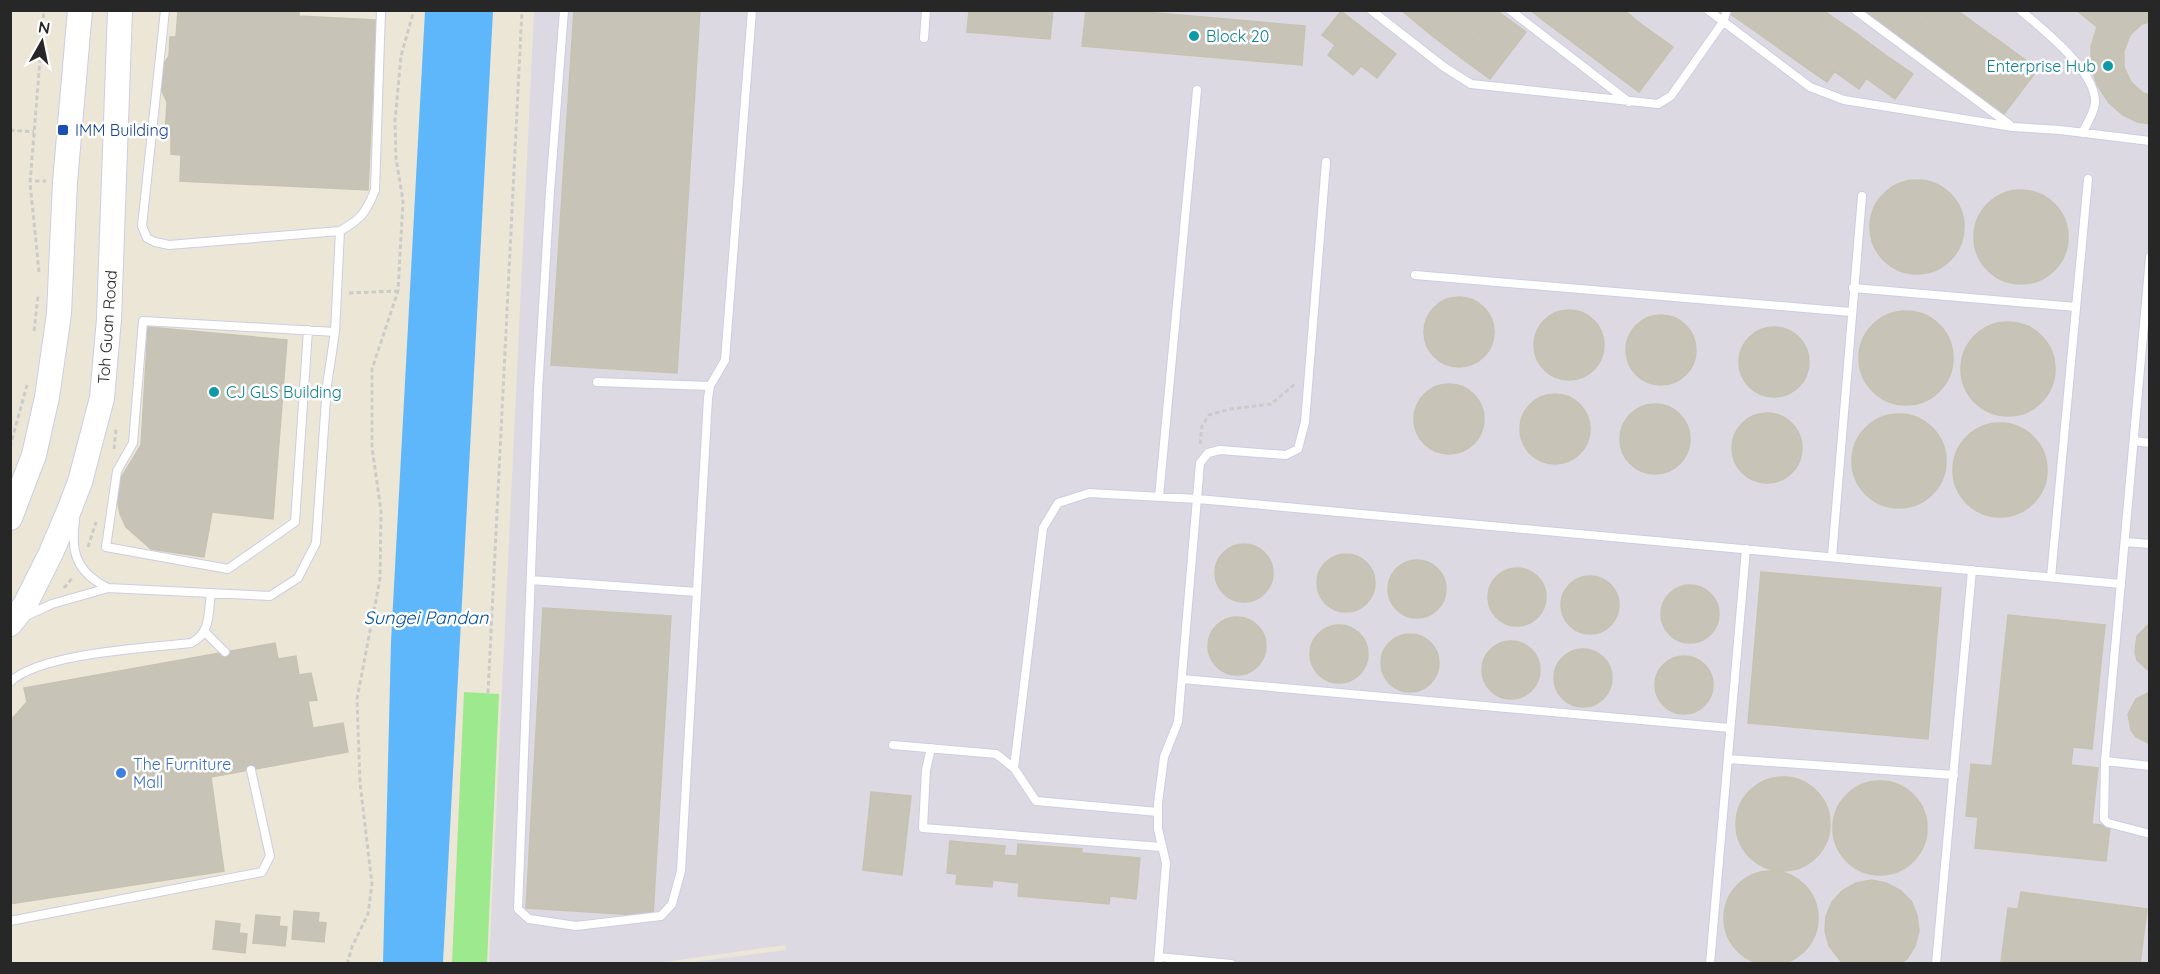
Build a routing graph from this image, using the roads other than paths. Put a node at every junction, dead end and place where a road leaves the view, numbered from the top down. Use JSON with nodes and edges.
{"nodes":[{"id":1,"x":80,"y":10,"type":"edge"},
{"id":2,"x":120,"y":10,"type":"edge"},
{"id":3,"x":165,"y":10,"type":"edge"},
{"id":4,"x":381,"y":10,"type":"edge"},
{"id":5,"x":564,"y":10,"type":"edge"},
{"id":6,"x":752,"y":10,"type":"edge"},
{"id":7,"x":926,"y":10,"type":"edge"},
{"id":8,"x":1371,"y":10,"type":"edge"},
{"id":9,"x":1510,"y":10,"type":"edge"},
{"id":10,"x":1708,"y":10,"type":"edge"},
{"id":11,"x":1727,"y":10,"type":"edge"},
{"id":12,"x":1855,"y":10,"type":"edge"},
{"id":13,"x":2020,"y":10,"type":"edge"},
{"id":14,"x":1723,"y":22,"type":"junction"},
{"id":15,"x":924,"y":38,"type":"dead end"},
{"id":16,"x":1197,"y":90,"type":"dead end"},
{"id":17,"x":1629,"y":102,"type":"junction"},
{"id":18,"x":2013,"y":127,"type":"junction"},
{"id":19,"x":2082,"y":133,"type":"junction"},
{"id":20,"x":2150,"y":141,"type":"edge"},
{"id":21,"x":1326,"y":162,"type":"dead end"},
{"id":22,"x":2088,"y":178,"type":"dead end"},
{"id":23,"x":1862,"y":196,"type":"dead end"},
{"id":24,"x":340,"y":231,"type":"junction"},
{"id":25,"x":2150,"y":257,"type":"edge"},
{"id":26,"x":1415,"y":275,"type":"dead end"},
{"id":27,"x":1853,"y":288,"type":"junction"},
{"id":28,"x":2076,"y":307,"type":"junction"},
{"id":29,"x":1851,"y":312,"type":"junction"},
{"id":30,"x":308,"y":330,"type":"junction"},
{"id":31,"x":335,"y":332,"type":"junction"},
{"id":32,"x":597,"y":382,"type":"dead end"},
{"id":33,"x":710,"y":386,"type":"junction"},
{"id":34,"x":2134,"y":441,"type":"junction"},
{"id":35,"x":2150,"y":443,"type":"edge"},
{"id":36,"x":80,"y":482,"type":"junction"},
{"id":37,"x":1160,"y":497,"type":"junction"},
{"id":38,"x":1198,"y":500,"type":"junction"},
{"id":39,"x":10,"y":518,"type":"edge"},
{"id":40,"x":2125,"y":542,"type":"junction"},
{"id":41,"x":2150,"y":544,"type":"edge"},
{"id":42,"x":1746,"y":549,"type":"junction"},
{"id":43,"x":1832,"y":557,"type":"junction"},
{"id":44,"x":1972,"y":570,"type":"junction"},
{"id":45,"x":2051,"y":577,"type":"junction"},
{"id":46,"x":531,"y":580,"type":"junction"},
{"id":47,"x":2121,"y":584,"type":"junction"},
{"id":48,"x":108,"y":588,"type":"junction"},
{"id":49,"x":697,"y":592,"type":"junction"},
{"id":50,"x":211,"y":594,"type":"junction"},
{"id":51,"x":10,"y":625,"type":"edge"},
{"id":52,"x":205,"y":632,"type":"junction"},
{"id":53,"x":225,"y":652,"type":"dead end"},
{"id":54,"x":1182,"y":679,"type":"junction"},
{"id":55,"x":10,"y":682,"type":"edge"},
{"id":56,"x":1731,"y":728,"type":"junction"},
{"id":57,"x":893,"y":745,"type":"dead end"},
{"id":58,"x":931,"y":748,"type":"junction"},
{"id":59,"x":1728,"y":759,"type":"junction"},
{"id":60,"x":2105,"y":761,"type":"junction"},
{"id":61,"x":2150,"y":766,"type":"edge"},
{"id":62,"x":1014,"y":768,"type":"junction"},
{"id":63,"x":251,"y":770,"type":"dead end"},
{"id":64,"x":1954,"y":775,"type":"junction"},
{"id":65,"x":1158,"y":813,"type":"junction"},
{"id":66,"x":2150,"y":834,"type":"edge"},
{"id":67,"x":1161,"y":847,"type":"junction"},
{"id":68,"x":10,"y":921,"type":"edge"},
{"id":69,"x":1158,"y":960,"type":"edge"},
{"id":70,"x":1231,"y":963,"type":"edge"},
{"id":71,"x":1710,"y":963,"type":"edge"},
{"id":72,"x":1936,"y":963,"type":"edge"}],
"edges":[{"from":1,"to":39,"type":"main road"},
{"from":2,"to":36,"type":"main road","name":"Toh Guan Road"},
{"from":3,"to":24,"type":"lane"},
{"from":4,"to":24,"type":"lane"},
{"from":5,"to":46,"type":"lane"},
{"from":6,"to":33,"type":"lane"},
{"from":7,"to":15,"type":"lane"},
{"from":8,"to":17,"type":"lane"},
{"from":9,"to":17,"type":"lane"},
{"from":10,"to":14,"type":"lane"},
{"from":11,"to":14,"type":"lane"},
{"from":12,"to":18,"type":"lane"},
{"from":13,"to":19,"type":"lane"},
{"from":14,"to":17,"type":"lane"},
{"from":14,"to":18,"type":"lane"},
{"from":16,"to":37,"type":"lane"},
{"from":18,"to":19,"type":"lane"},
{"from":19,"to":20,"type":"lane"},
{"from":21,"to":38,"type":"lane"},
{"from":22,"to":28,"type":"lane"},
{"from":23,"to":27,"type":"lane"},
{"from":24,"to":31,"type":"lane"},
{"from":25,"to":34,"type":"lane"},
{"from":26,"to":29,"type":"lane"},
{"from":27,"to":28,"type":"lane"},
{"from":27,"to":29,"type":"lane"},
{"from":28,"to":45,"type":"lane"},
{"from":29,"to":43,"type":"lane"},
{"from":30,"to":30,"type":"lane"},
{"from":30,"to":31,"type":"lane"},
{"from":31,"to":50,"type":"lane"},
{"from":32,"to":33,"type":"lane"},
{"from":33,"to":49,"type":"lane"},
{"from":34,"to":35,"type":"lane"},
{"from":34,"to":40,"type":"lane"},
{"from":36,"to":48,"type":"lane"},
{"from":36,"to":51,"type":"main road","name":"Toh Guan Road"},
{"from":37,"to":38,"type":"lane"},
{"from":37,"to":62,"type":"lane"},
{"from":38,"to":42,"type":"lane"},
{"from":38,"to":54,"type":"lane"},
{"from":40,"to":41,"type":"lane"},
{"from":40,"to":47,"type":"lane"},
{"from":42,"to":43,"type":"lane"},
{"from":42,"to":56,"type":"lane"},
{"from":43,"to":44,"type":"lane"},
{"from":44,"to":45,"type":"lane"},
{"from":44,"to":64,"type":"lane"},
{"from":45,"to":47,"type":"lane"},
{"from":46,"to":49,"type":"lane"},
{"from":46,"to":49,"type":"lane"},
{"from":47,"to":60,"type":"lane"},
{"from":48,"to":50,"type":"lane"},
{"from":48,"to":51,"type":"lane"},
{"from":50,"to":52,"type":"lane"},
{"from":52,"to":53,"type":"lane"},
{"from":52,"to":55,"type":"lane"},
{"from":54,"to":56,"type":"lane"},
{"from":54,"to":65,"type":"lane"},
{"from":56,"to":59,"type":"lane"},
{"from":57,"to":58,"type":"lane"},
{"from":58,"to":62,"type":"lane"},
{"from":58,"to":67,"type":"lane"},
{"from":59,"to":64,"type":"lane"},
{"from":59,"to":71,"type":"lane"},
{"from":60,"to":61,"type":"lane"},
{"from":60,"to":66,"type":"lane"},
{"from":62,"to":65,"type":"lane"},
{"from":63,"to":68,"type":"lane"},
{"from":64,"to":72,"type":"lane"},
{"from":65,"to":67,"type":"lane"},
{"from":67,"to":69,"type":"lane"},
{"from":69,"to":70,"type":"lane"}]}
